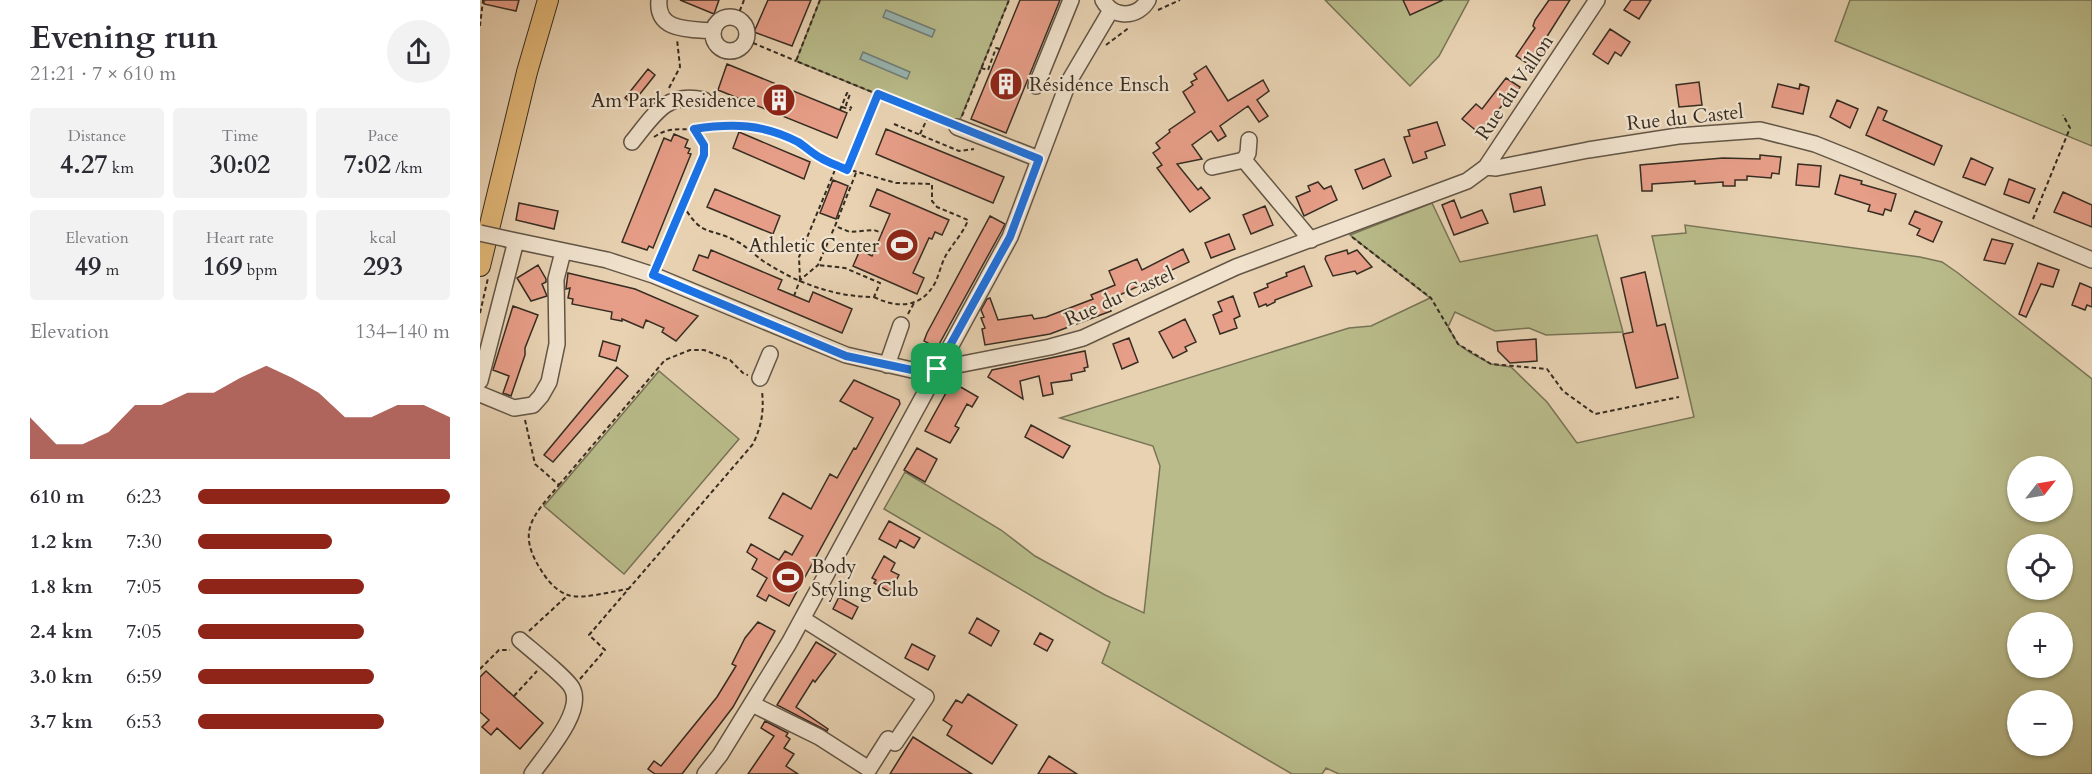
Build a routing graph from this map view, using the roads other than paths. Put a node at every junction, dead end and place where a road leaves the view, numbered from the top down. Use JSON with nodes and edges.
{"nodes":[{"id":1,"x":541,"y":0,"type":"edge"},
{"id":2,"x":548,"y":0,"type":"edge"},
{"id":3,"x":659,"y":0,"type":"edge"},
{"id":4,"x":1071,"y":0,"type":"edge"},
{"id":5,"x":1597,"y":0,"type":"edge"},
{"id":6,"x":1107,"y":5,"type":"edge"},
{"id":7,"x":1150,"y":7,"type":"edge"},
{"id":8,"x":713,"y":32,"type":"junction"},
{"id":9,"x":527,"y":72,"type":"junction"},
{"id":10,"x":1036,"y":87,"type":"dead end"},
{"id":11,"x":704,"y":100,"type":"dead end"},
{"id":12,"x":957,"y":127,"type":"road end"},
{"id":13,"x":1250,"y":140,"type":"dead end"},
{"id":14,"x":632,"y":142,"type":"dead end"},
{"id":15,"x":1039,"y":159,"type":"junction"},
{"id":16,"x":1244,"y":160,"type":"junction"},
{"id":17,"x":1212,"y":167,"type":"dead end"},
{"id":18,"x":1486,"y":167,"type":"junction"},
{"id":19,"x":480,"y":233,"type":"edge"},
{"id":20,"x":512,"y":240,"type":"junction"},
{"id":21,"x":1311,"y":240,"type":"junction"},
{"id":22,"x":563,"y":252,"type":"junction"},
{"id":23,"x":2092,"y":260,"type":"edge"},
{"id":24,"x":480,"y":266,"type":"edge"},
{"id":25,"x":901,"y":325,"type":"dead end"},
{"id":26,"x":780,"y":327,"type":"junction"},
{"id":27,"x":887,"y":365,"type":"junction"},
{"id":28,"x":937,"y":369,"type":"junction"},
{"id":29,"x":760,"y":378,"type":"road end"},
{"id":30,"x":480,"y":381,"type":"edge"},
{"id":31,"x":480,"y":394,"type":"edge"},
{"id":32,"x":803,"y":619,"type":"junction"},
{"id":33,"x":520,"y":640,"type":"dead end"},
{"id":34,"x":752,"y":704,"type":"junction"},
{"id":35,"x":532,"y":774,"type":"edge"},
{"id":36,"x":705,"y":774,"type":"edge"}],
"edges":[{"from":1,"to":9,"type":"main road"},
{"from":2,"to":9,"type":"main road"},
{"from":3,"to":8,"type":"street"},
{"from":4,"to":10,"type":"street"},
{"from":5,"to":18,"type":"street","name":"Rue du Vallon"},
{"from":6,"to":7,"type":"street"},
{"from":6,"to":15,"type":"street"},
{"from":8,"to":8,"type":"street"},
{"from":9,"to":24,"type":"main road"},
{"from":11,"to":14,"type":"street"},
{"from":12,"to":15,"type":"street"},
{"from":13,"to":16,"type":"street"},
{"from":15,"to":28,"type":"street"},
{"from":16,"to":17,"type":"street"},
{"from":16,"to":21,"type":"street"},
{"from":18,"to":21,"type":"street","name":"Rue du Castel"},
{"from":18,"to":23,"type":"street","name":"Rue du Castel"},
{"from":19,"to":20,"type":"street","name":"Rue du Castel","bridge":true},
{"from":20,"to":22,"type":"street","name":"Rue du Castel"},
{"from":20,"to":30,"type":"street"},
{"from":21,"to":28,"type":"street","name":"Rue du Castel"},
{"from":22,"to":26,"type":"street","name":"Rue du Castel"},
{"from":22,"to":31,"type":"street"},
{"from":25,"to":27,"type":"street"},
{"from":26,"to":27,"type":"street","name":"Rue du Castel"},
{"from":26,"to":29,"type":"street"},
{"from":27,"to":28,"type":"street","name":"Rue du Castel"},
{"from":28,"to":32,"type":"street"},
{"from":32,"to":34,"type":"street"},
{"from":32,"to":34,"type":"street"},
{"from":33,"to":35,"type":"street"},
{"from":34,"to":36,"type":"street"}]}
